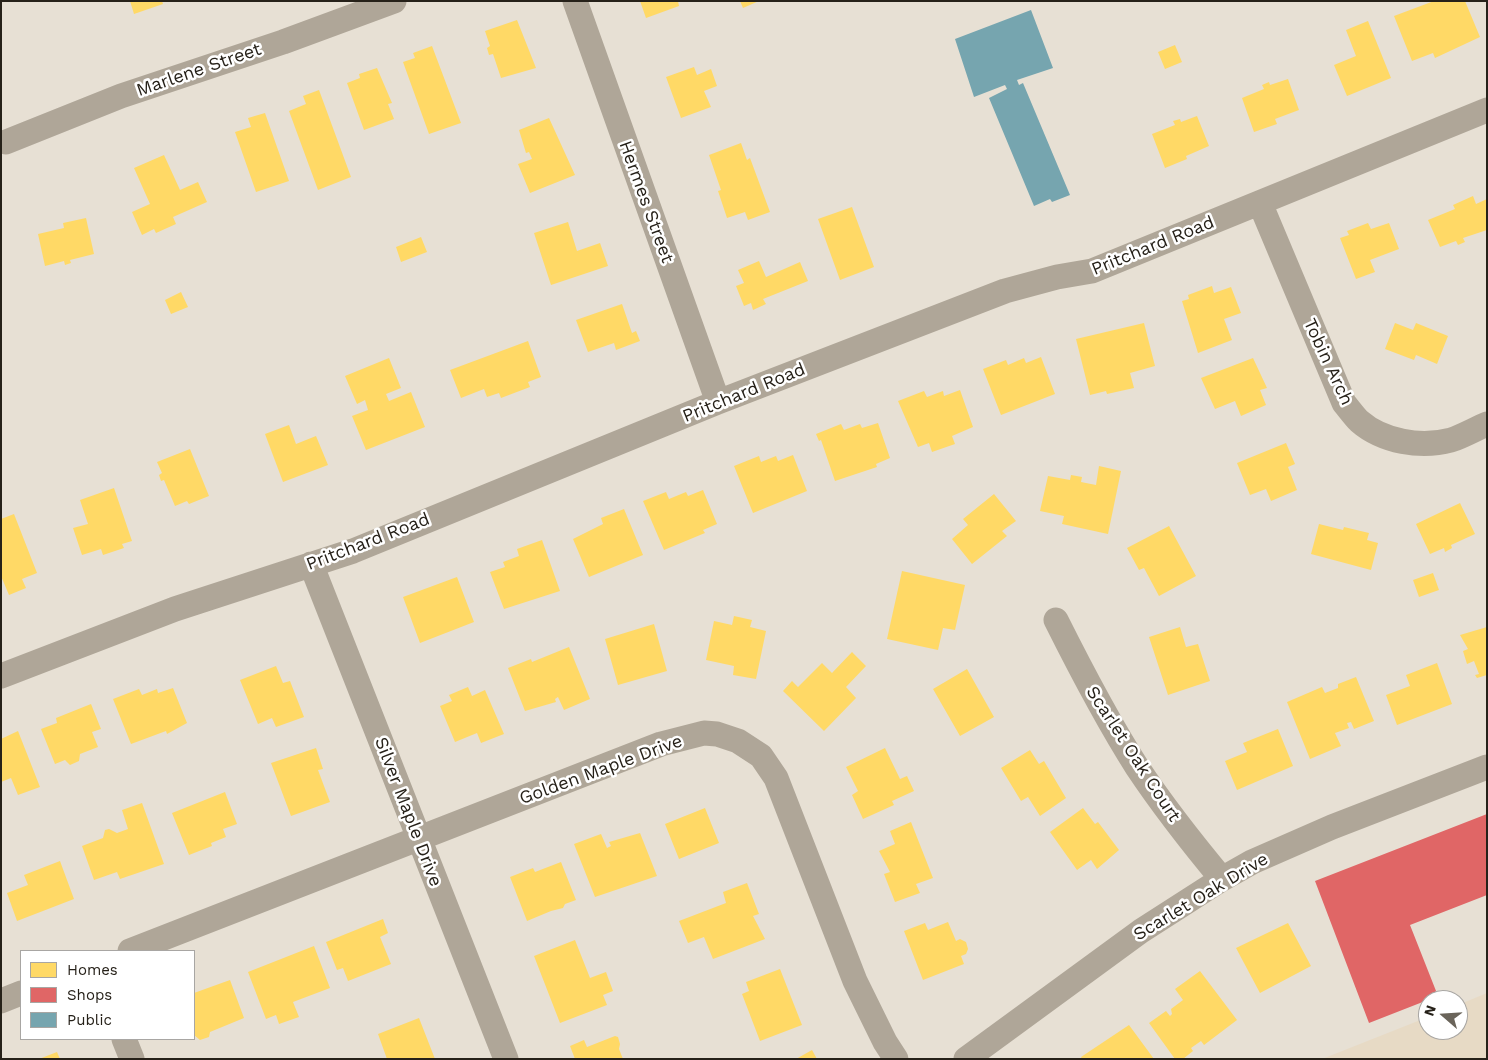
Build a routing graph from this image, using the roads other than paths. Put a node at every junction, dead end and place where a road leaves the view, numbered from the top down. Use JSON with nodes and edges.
{"nodes":[{"id":1,"x":394,"y":1,"type":"edge"},
{"id":2,"x":575,"y":1,"type":"edge"},
{"id":3,"x":1487,"y":110,"type":"edge"},
{"id":4,"x":6,"y":142,"type":"dead end"},
{"id":5,"x":1260,"y":203,"type":"junction"},
{"id":6,"x":718,"y":402,"type":"junction"},
{"id":7,"x":1487,"y":424,"type":"edge"},
{"id":8,"x":311,"y":564,"type":"junction"},
{"id":9,"x":1056,"y":620,"type":"dead end"},
{"id":10,"x":1,"y":676,"type":"edge"},
{"id":11,"x":1487,"y":767,"type":"edge"},
{"id":12,"x":419,"y":840,"type":"junction"},
{"id":13,"x":1222,"y":879,"type":"junction"},
{"id":14,"x":133,"y":950,"type":"edge"},
{"id":15,"x":20,"y":993,"type":"edge"},
{"id":16,"x":1,"y":1001,"type":"edge"},
{"id":17,"x":124,"y":1040,"type":"edge"},
{"id":18,"x":132,"y":1059,"type":"edge"},
{"id":19,"x":506,"y":1059,"type":"edge"},
{"id":20,"x":896,"y":1059,"type":"edge"},
{"id":21,"x":966,"y":1059,"type":"edge"}],
"edges":[{"from":1,"to":4,"type":"street","name":"Marlene Street"},
{"from":2,"to":6,"type":"street","name":"Hermes Street"},
{"from":3,"to":5,"type":"street","name":"Pritchard Road"},
{"from":5,"to":6,"type":"street","name":"Pritchard Road"},
{"from":5,"to":7,"type":"street","name":"Tobin Arch"},
{"from":6,"to":8,"type":"street","name":"Pritchard Road"},
{"from":8,"to":10,"type":"street","name":"Pritchard Road"},
{"from":8,"to":12,"type":"street","name":"Silver Maple Drive"},
{"from":9,"to":13,"type":"street","name":"Scarlet Oak Court"},
{"from":11,"to":13,"type":"street","name":"Scarlet Oak Drive"},
{"from":12,"to":14,"type":"street","name":"Golden Maple Drive"},
{"from":12,"to":19,"type":"street","name":"Silver Maple Drive"},
{"from":12,"to":20,"type":"street","name":"Golden Maple Drive"},
{"from":13,"to":21,"type":"street","name":"Scarlet Oak Drive"},
{"from":15,"to":16,"type":"street"},
{"from":17,"to":18,"type":"street"}]}
